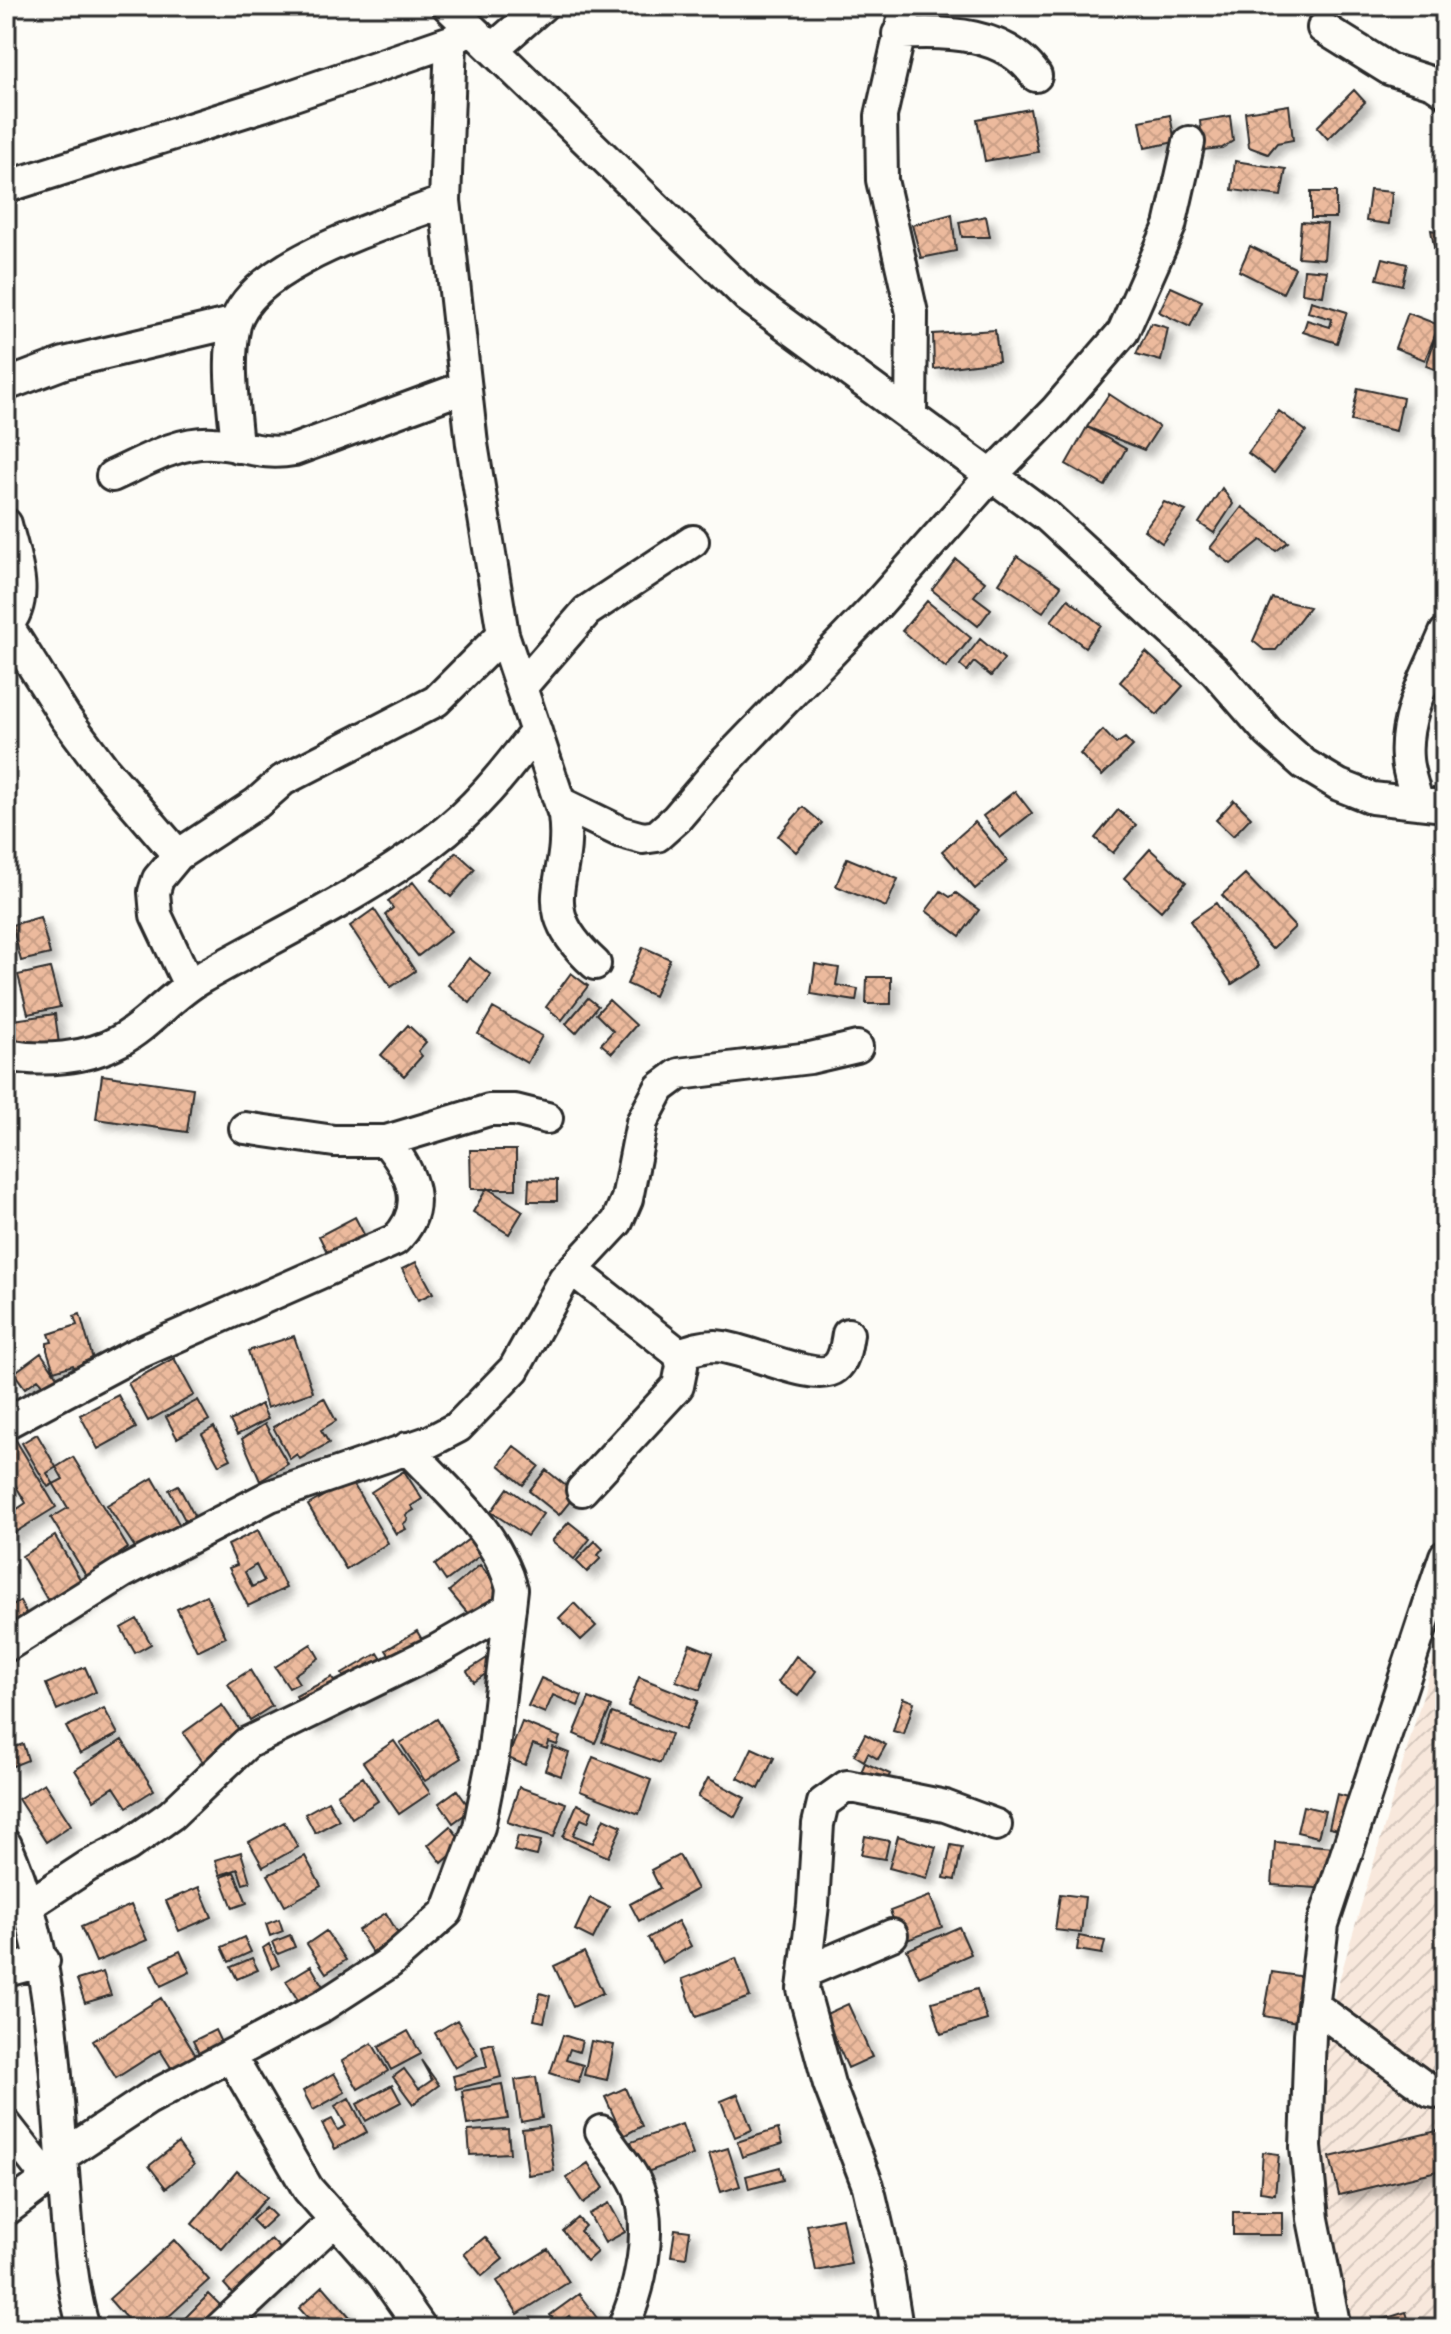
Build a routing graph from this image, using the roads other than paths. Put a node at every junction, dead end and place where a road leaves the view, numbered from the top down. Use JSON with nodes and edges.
{"nodes":[{"id":1,"x":448,"y":6,"type":"edge"},
{"id":2,"x":542,"y":6,"type":"edge"},
{"id":3,"x":902,"y":20,"type":"edge"},
{"id":4,"x":1323,"y":28,"type":"dead end"},
{"id":5,"x":472,"y":39,"type":"junction"},
{"id":6,"x":1036,"y":76,"type":"dead end"},
{"id":7,"x":1445,"y":91,"type":"edge"},
{"id":8,"x":1189,"y":142,"type":"dead end"},
{"id":9,"x":6,"y":187,"type":"edge"},
{"id":10,"x":445,"y":201,"type":"junction"},
{"id":11,"x":236,"y":322,"type":"junction"},
{"id":12,"x":6,"y":385,"type":"edge"},
{"id":13,"x":465,"y":387,"type":"junction"},
{"id":14,"x":911,"y":417,"type":"junction"},
{"id":15,"x":237,"y":447,"type":"junction"},
{"id":16,"x":112,"y":476,"type":"dead end"},
{"id":17,"x":990,"y":477,"type":"junction"},
{"id":18,"x":6,"y":524,"type":"edge"},
{"id":19,"x":693,"y":541,"type":"dead end"},
{"id":20,"x":7,"y":626,"type":"edge"},
{"id":21,"x":1445,"y":633,"type":"edge"},
{"id":22,"x":503,"y":634,"type":"junction"},
{"id":23,"x":523,"y":685,"type":"junction"},
{"id":24,"x":536,"y":731,"type":"junction"},
{"id":25,"x":561,"y":803,"type":"junction"},
{"id":26,"x":1431,"y":804,"type":"edge"},
{"id":27,"x":178,"y":855,"type":"junction"},
{"id":28,"x":595,"y":964,"type":"dead end"},
{"id":29,"x":189,"y":985,"type":"junction"},
{"id":30,"x":857,"y":1047,"type":"dead end"},
{"id":31,"x":12,"y":1063,"type":"edge"},
{"id":32,"x":547,"y":1118,"type":"dead end"},
{"id":33,"x":245,"y":1128,"type":"dead end"},
{"id":34,"x":386,"y":1141,"type":"junction"},
{"id":35,"x":573,"y":1270,"type":"junction"},
{"id":36,"x":848,"y":1334,"type":"dead end"},
{"id":37,"x":679,"y":1354,"type":"junction"},
{"id":38,"x":6,"y":1423,"type":"edge"},
{"id":39,"x":407,"y":1448,"type":"junction"},
{"id":40,"x":582,"y":1490,"type":"dead end"},
{"id":41,"x":1445,"y":1556,"type":"edge"},
{"id":42,"x":510,"y":1608,"type":"junction"},
{"id":43,"x":6,"y":1646,"type":"edge"},
{"id":44,"x":996,"y":1825,"type":"dead end"},
{"id":45,"x":6,"y":1845,"type":"edge"},
{"id":46,"x":30,"y":1904,"type":"junction"},
{"id":47,"x":892,"y":1935,"type":"dead end"},
{"id":48,"x":44,"y":1961,"type":"junction"},
{"id":49,"x":6,"y":1971,"type":"edge"},
{"id":50,"x":805,"y":1972,"type":"junction"},
{"id":51,"x":1313,"y":2005,"type":"junction"},
{"id":52,"x":232,"y":2058,"type":"junction"},
{"id":53,"x":1445,"y":2094,"type":"edge"},
{"id":54,"x":6,"y":2125,"type":"edge"},
{"id":55,"x":601,"y":2131,"type":"dead end"},
{"id":56,"x":57,"y":2167,"type":"junction"},
{"id":57,"x":6,"y":2210,"type":"edge"},
{"id":58,"x":335,"y":2220,"type":"junction"},
{"id":59,"x":627,"y":2326,"type":"edge"},
{"id":60,"x":84,"y":2328,"type":"edge"},
{"id":61,"x":220,"y":2328,"type":"edge"},
{"id":62,"x":421,"y":2328,"type":"edge"},
{"id":63,"x":897,"y":2328,"type":"edge"},
{"id":64,"x":1335,"y":2328,"type":"edge"}],
"edges":[{"from":1,"to":5,"type":"street"},
{"from":2,"to":5,"type":"street"},
{"from":3,"to":6,"type":"street"},
{"from":3,"to":14,"type":"street"},
{"from":4,"to":7,"type":"street"},
{"from":5,"to":9,"type":"street"},
{"from":5,"to":10,"type":"street"},
{"from":5,"to":14,"type":"street"},
{"from":8,"to":17,"type":"street"},
{"from":10,"to":11,"type":"street"},
{"from":10,"to":13,"type":"street"},
{"from":11,"to":12,"type":"street"},
{"from":11,"to":15,"type":"street"},
{"from":13,"to":15,"type":"street"},
{"from":13,"to":22,"type":"street"},
{"from":14,"to":17,"type":"street"},
{"from":15,"to":16,"type":"street"},
{"from":17,"to":25,"type":"street"},
{"from":17,"to":26,"type":"street"},
{"from":18,"to":20,"type":"street"},
{"from":19,"to":23,"type":"street"},
{"from":20,"to":27,"type":"street"},
{"from":21,"to":26,"type":"street"},
{"from":22,"to":23,"type":"street"},
{"from":22,"to":27,"type":"street"},
{"from":23,"to":24,"type":"street"},
{"from":24,"to":25,"type":"street"},
{"from":24,"to":29,"type":"street"},
{"from":25,"to":28,"type":"street"},
{"from":27,"to":29,"type":"street"},
{"from":29,"to":31,"type":"street"},
{"from":30,"to":35,"type":"street"},
{"from":32,"to":34,"type":"street"},
{"from":33,"to":34,"type":"street"},
{"from":34,"to":38,"type":"street"},
{"from":35,"to":37,"type":"street"},
{"from":35,"to":39,"type":"street"},
{"from":36,"to":37,"type":"street"},
{"from":37,"to":40,"type":"street"},
{"from":39,"to":42,"type":"street"},
{"from":39,"to":43,"type":"street"},
{"from":41,"to":51,"type":"street"},
{"from":42,"to":46,"type":"street"},
{"from":42,"to":52,"type":"street"},
{"from":44,"to":50,"type":"street"},
{"from":45,"to":46,"type":"street"},
{"from":46,"to":48,"type":"street"},
{"from":47,"to":50,"type":"street"},
{"from":48,"to":49,"type":"street"},
{"from":48,"to":56,"type":"street"},
{"from":50,"to":63,"type":"street"},
{"from":51,"to":53,"type":"street"},
{"from":51,"to":64,"type":"street"},
{"from":52,"to":56,"type":"street"},
{"from":52,"to":58,"type":"street"},
{"from":54,"to":56,"type":"street"},
{"from":55,"to":59,"type":"street"},
{"from":56,"to":57,"type":"street"},
{"from":56,"to":60,"type":"street"},
{"from":58,"to":61,"type":"street"},
{"from":58,"to":62,"type":"street"}]}
